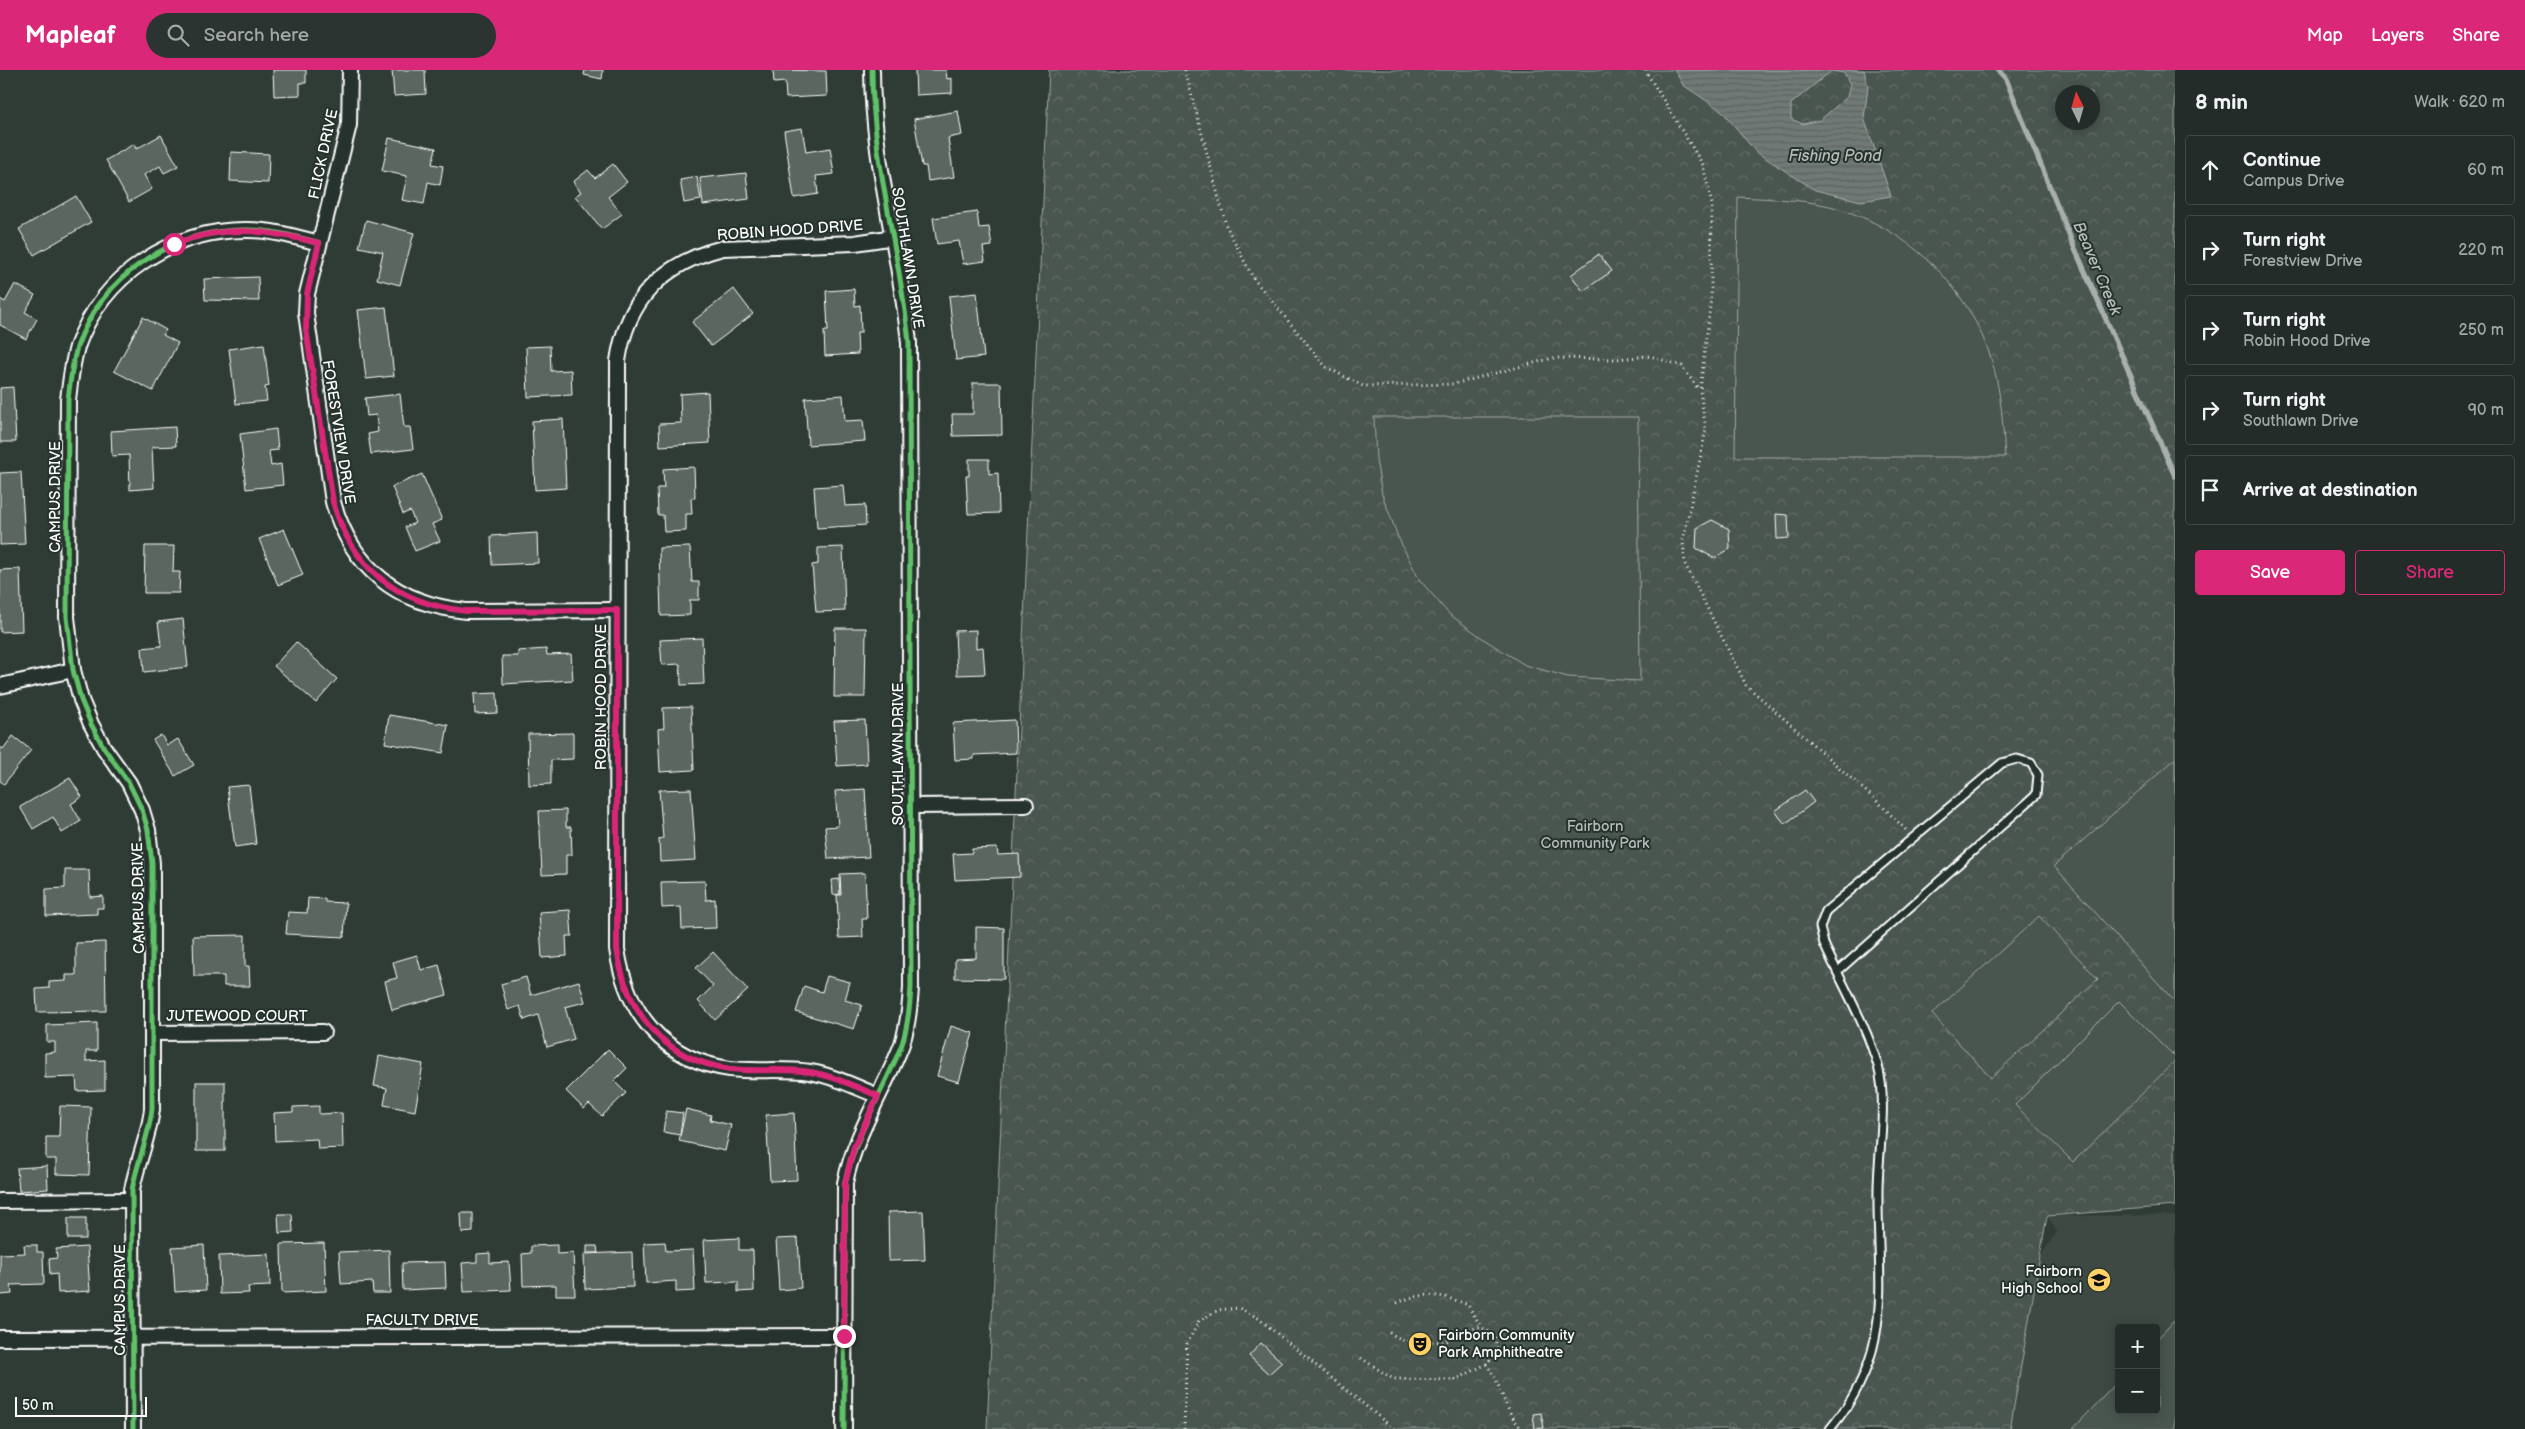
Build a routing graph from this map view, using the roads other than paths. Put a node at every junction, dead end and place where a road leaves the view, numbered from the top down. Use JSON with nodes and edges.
{"nodes":[{"id":1,"x":350,"y":70,"type":"edge"},
{"id":2,"x":872,"y":70,"type":"edge"},
{"id":3,"x":894,"y":237,"type":"junction"},
{"id":4,"x":319,"y":243,"type":"junction"},
{"id":5,"x":617,"y":610,"type":"junction"},
{"id":6,"x":73,"y":670,"type":"junction"},
{"id":7,"x":0,"y":686,"type":"edge"},
{"id":8,"x":1026,"y":805,"type":"dead end"},
{"id":9,"x":910,"y":806,"type":"junction"},
{"id":10,"x":1837,"y":972,"type":"junction"},
{"id":11,"x":324,"y":1032,"type":"dead end"},
{"id":12,"x":152,"y":1033,"type":"junction"},
{"id":13,"x":878,"y":1096,"type":"junction"},
{"id":14,"x":132,"y":1200,"type":"junction"},
{"id":15,"x":0,"y":1201,"type":"edge"},
{"id":16,"x":844,"y":1336,"type":"junction"},
{"id":17,"x":0,"y":1338,"type":"edge"},
{"id":18,"x":133,"y":1338,"type":"junction"},
{"id":19,"x":133,"y":1429,"type":"edge"},
{"id":20,"x":844,"y":1429,"type":"edge"},
{"id":21,"x":1830,"y":1429,"type":"edge"}],
"edges":[{"from":1,"to":4,"type":"street","name":"FLICK DRIVE"},
{"from":2,"to":3,"type":"street","name":"SOUTHLAWN DRIVE"},
{"from":3,"to":5,"type":"street","name":"ROBIN HOOD DRIVE"},
{"from":3,"to":9,"type":"street","name":"SOUTHLAWN DRIVE"},
{"from":4,"to":5,"type":"street","name":"FORESTVIEW DRIVE"},
{"from":4,"to":6,"type":"street","name":"CAMPUS DRIVE"},
{"from":5,"to":13,"type":"street","name":"ROBIN HOOD DRIVE"},
{"from":6,"to":7,"type":"street"},
{"from":6,"to":12,"type":"street","name":"CAMPUS DRIVE"},
{"from":8,"to":9,"type":"street"},
{"from":9,"to":13,"type":"street","name":"SOUTHLAWN DRIVE"},
{"from":10,"to":10,"type":"lane"},
{"from":10,"to":21,"type":"lane"},
{"from":11,"to":12,"type":"street","name":"JUTEWOOD COURT"},
{"from":12,"to":14,"type":"street","name":"CAMPUS DRIVE"},
{"from":13,"to":16,"type":"street","name":"SOUTHLAWN DRIVE"},
{"from":14,"to":15,"type":"street"},
{"from":14,"to":18,"type":"street","name":"CAMPUS DRIVE"},
{"from":16,"to":18,"type":"street","name":"FACULTY DRIVE"},
{"from":16,"to":20,"type":"street","name":"SOUTHLAWN DRIVE"},
{"from":17,"to":18,"type":"street","name":"FACULTY DRIVE"},
{"from":18,"to":19,"type":"street","name":"CAMPUS DRIVE"}]}
